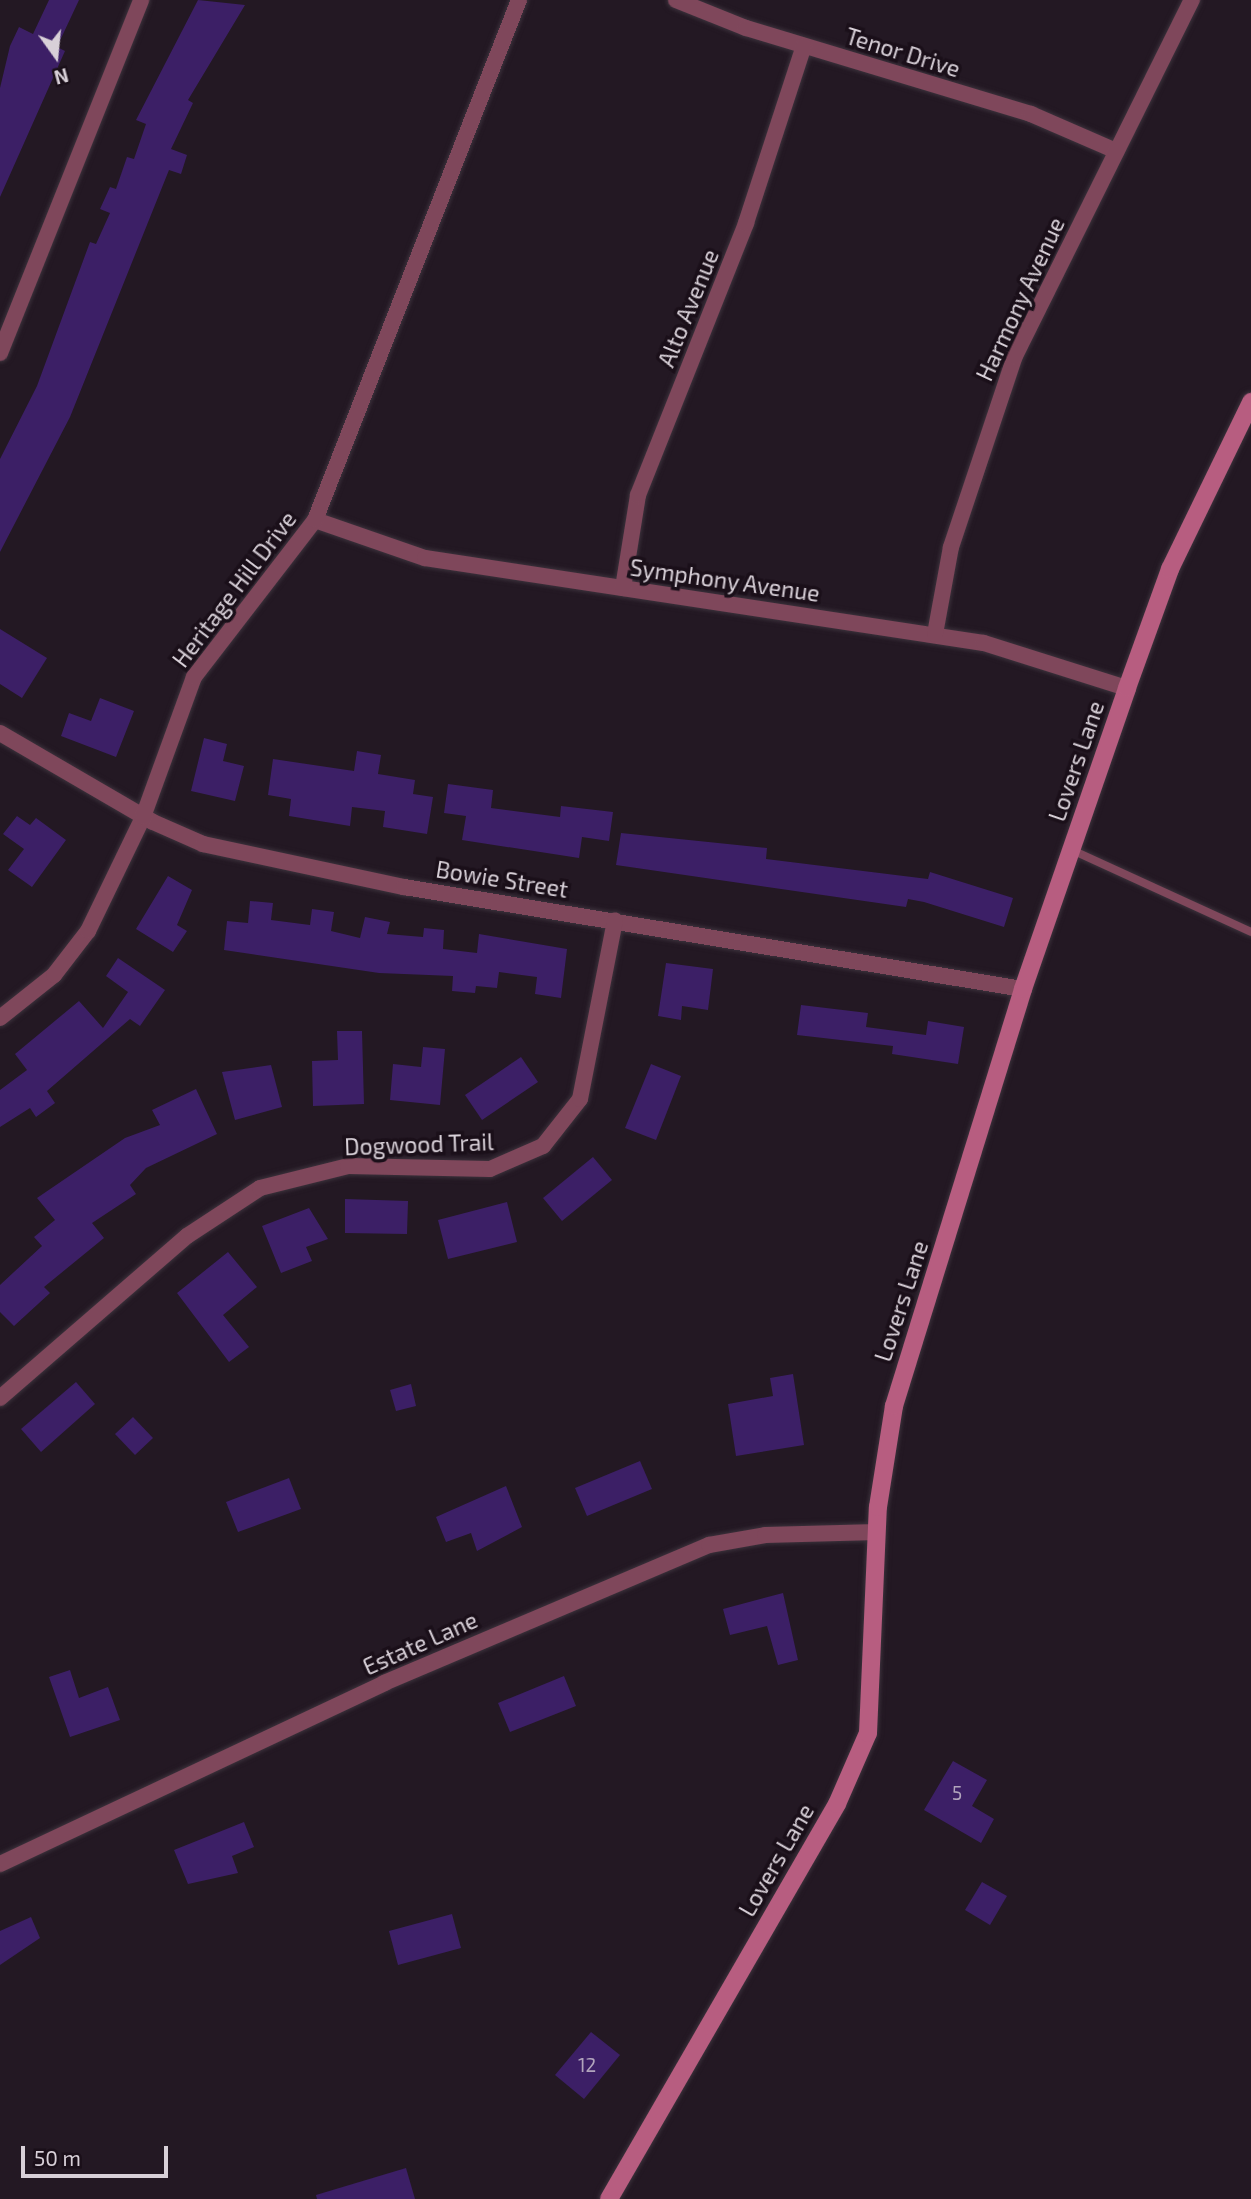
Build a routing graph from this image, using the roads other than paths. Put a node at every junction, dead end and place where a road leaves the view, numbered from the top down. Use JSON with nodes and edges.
{"nodes":[{"id":1,"x":141,"y":0,"type":"edge"},
{"id":2,"x":519,"y":0,"type":"edge"},
{"id":3,"x":676,"y":0,"type":"edge"},
{"id":4,"x":1192,"y":0,"type":"edge"},
{"id":5,"x":804,"y":46,"type":"junction"},
{"id":6,"x":1116,"y":151,"type":"junction"},
{"id":7,"x":0,"y":353,"type":"edge"},
{"id":8,"x":1251,"y":402,"type":"edge"},
{"id":9,"x":316,"y":520,"type":"junction"},
{"id":10,"x":623,"y":588,"type":"junction"},
{"id":11,"x":934,"y":634,"type":"junction"},
{"id":12,"x":1127,"y":688,"type":"junction"},
{"id":13,"x":0,"y":733,"type":"edge"},
{"id":14,"x":143,"y":817,"type":"junction"},
{"id":15,"x":1072,"y":850,"type":"junction"},
{"id":16,"x":615,"y":920,"type":"junction"},
{"id":17,"x":1251,"y":932,"type":"edge"},
{"id":18,"x":1023,"y":989,"type":"junction"},
{"id":19,"x":0,"y":1018,"type":"edge"},
{"id":20,"x":0,"y":1398,"type":"edge"},
{"id":21,"x":877,"y":1532,"type":"junction"},
{"id":22,"x":0,"y":1864,"type":"edge"},
{"id":23,"x":609,"y":2199,"type":"edge"}],
"edges":[{"from":1,"to":7,"type":"street"},
{"from":2,"to":9,"type":"street","name":"Heritage Hill Drive"},
{"from":3,"to":5,"type":"street","name":"Tenor Drive"},
{"from":4,"to":6,"type":"street","name":"Harmony Avenue"},
{"from":5,"to":6,"type":"street","name":"Tenor Drive"},
{"from":5,"to":10,"type":"street","name":"Alto Avenue"},
{"from":6,"to":11,"type":"street","name":"Harmony Avenue"},
{"from":8,"to":12,"type":"street","name":"Lovers Lane"},
{"from":9,"to":10,"type":"street","name":"Symphony Avenue"},
{"from":9,"to":14,"type":"street","name":"Heritage Hill Drive"},
{"from":10,"to":11,"type":"street","name":"Symphony Avenue"},
{"from":11,"to":12,"type":"street","name":"Symphony Avenue"},
{"from":12,"to":15,"type":"street","name":"Lovers Lane"},
{"from":13,"to":14,"type":"street","name":"Bowie Street"},
{"from":14,"to":16,"type":"street","name":"Bowie Street"},
{"from":14,"to":19,"type":"street","name":"Heritage Hill Drive"},
{"from":15,"to":17,"type":"lane"},
{"from":15,"to":18,"type":"street","name":"Lovers Lane"},
{"from":16,"to":18,"type":"street","name":"Bowie Street"},
{"from":16,"to":20,"type":"street","name":"Dogwood Trail"},
{"from":18,"to":21,"type":"street","name":"Lovers Lane"},
{"from":21,"to":22,"type":"street","name":"Estate Lane"},
{"from":21,"to":23,"type":"street","name":"Lovers Lane"}]}
